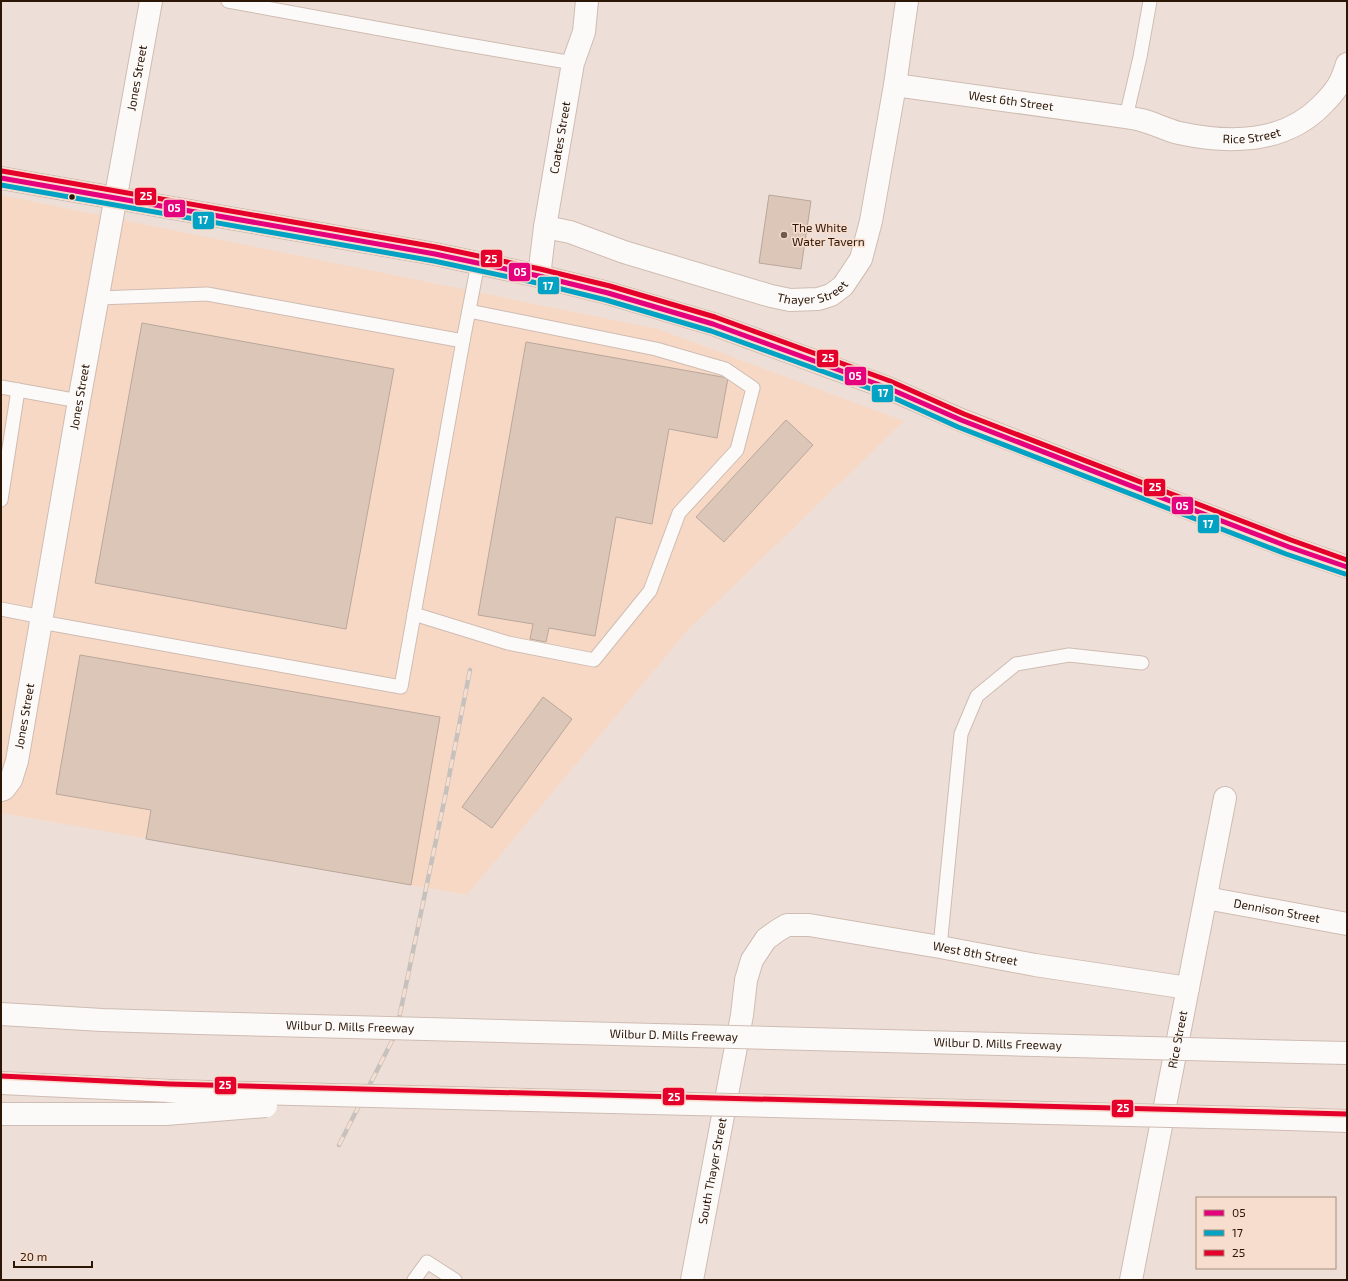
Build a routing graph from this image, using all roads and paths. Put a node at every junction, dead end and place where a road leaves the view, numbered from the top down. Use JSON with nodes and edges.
{"nodes":[{"id":1,"x":151,"y":1,"type":"edge"},
{"id":2,"x":228,"y":1,"type":"edge"},
{"id":3,"x":587,"y":1,"type":"edge"},
{"id":4,"x":907,"y":1,"type":"edge"},
{"id":5,"x":1150,"y":1,"type":"edge"},
{"id":6,"x":573,"y":63,"type":"junction"},
{"id":7,"x":1347,"y":64,"type":"edge"},
{"id":8,"x":895,"y":85,"type":"junction"},
{"id":9,"x":1126,"y":117,"type":"junction"},
{"id":10,"x":1,"y":178,"type":"edge"},
{"id":11,"x":116,"y":199,"type":"junction"},
{"id":12,"x":545,"y":227,"type":"junction"},
{"id":13,"x":478,"y":263,"type":"junction"},
{"id":14,"x":539,"y":276,"type":"junction"},
{"id":15,"x":98,"y":298,"type":"junction"},
{"id":16,"x":469,"y":311,"type":"junction"},
{"id":17,"x":463,"y":341,"type":"junction"},
{"id":18,"x":1,"y":387,"type":"edge"},
{"id":19,"x":18,"y":390,"type":"junction"},
{"id":20,"x":79,"y":401,"type":"junction"},
{"id":21,"x":1,"y":500,"type":"edge"},
{"id":22,"x":1347,"y":567,"type":"edge"},
{"id":23,"x":1,"y":609,"type":"edge"},
{"id":24,"x":414,"y":614,"type":"junction"},
{"id":25,"x":41,"y":620,"type":"junction"},
{"id":26,"x":1142,"y":663,"type":"dead end"},
{"id":27,"x":2,"y":790,"type":"edge"},
{"id":28,"x":1226,"y":798,"type":"dead end"},
{"id":29,"x":1206,"y":898,"type":"junction"},
{"id":30,"x":1347,"y":924,"type":"edge"},
{"id":31,"x":940,"y":946,"type":"junction"},
{"id":32,"x":1188,"y":988,"type":"junction"},
{"id":33,"x":1,"y":998,"type":"edge"},
{"id":34,"x":1,"y":1014,"type":"edge"},
{"id":35,"x":742,"y":1015,"type":"joint"},
{"id":36,"x":102,"y":1020,"type":"junction"},
{"id":37,"x":1347,"y":1053,"type":"edge"},
{"id":38,"x":1,"y":1083,"type":"edge"},
{"id":39,"x":381,"y":1097,"type":"junction"},
{"id":40,"x":1,"y":1114,"type":"edge"},
{"id":41,"x":1347,"y":1121,"type":"edge"},
{"id":42,"x":414,"y":1280,"type":"edge"},
{"id":43,"x":455,"y":1280,"type":"edge"},
{"id":44,"x":692,"y":1280,"type":"edge"},
{"id":45,"x":1131,"y":1280,"type":"edge"}],
"edges":[{"from":1,"to":11,"type":"main road","name":"Jones Street"},
{"from":2,"to":6,"type":"lane"},
{"from":3,"to":6,"type":"main road","name":"Coates Street"},
{"from":4,"to":8,"type":"main road","name":"Thayer Street"},
{"from":5,"to":9,"type":"lane"},
{"from":6,"to":12,"type":"main road","name":"Coates Street"},
{"from":7,"to":9,"type":"main road","name":"Rice Street"},
{"from":8,"to":9,"type":"main road","name":"West 6th Street"},
{"from":8,"to":12,"type":"main road","name":"Thayer Street"},
{"from":10,"to":11,"type":"main road"},
{"from":11,"to":13,"type":"main road"},
{"from":11,"to":15,"type":"main road","name":"Jones Street"},
{"from":12,"to":14,"type":"main road","name":"Coates Street"},
{"from":13,"to":14,"type":"main road"},
{"from":13,"to":16,"type":"lane"},
{"from":14,"to":22,"type":"main road"},
{"from":15,"to":17,"type":"lane"},
{"from":15,"to":20,"type":"main road","name":"Jones Street"},
{"from":16,"to":17,"type":"lane"},
{"from":16,"to":24,"type":"lane"},
{"from":17,"to":24,"type":"lane"},
{"from":18,"to":19,"type":"lane"},
{"from":19,"to":20,"type":"lane"},
{"from":19,"to":21,"type":"lane"},
{"from":20,"to":25,"type":"main road","name":"Jones Street"},
{"from":23,"to":25,"type":"lane"},
{"from":24,"to":25,"type":"lane"},
{"from":25,"to":27,"type":"main road","name":"Jones Street"},
{"from":26,"to":31,"type":"lane"},
{"from":28,"to":29,"type":"main road","name":"Rice Street"},
{"from":29,"to":30,"type":"main road","name":"Dennison Street"},
{"from":29,"to":32,"type":"main road","name":"Rice Street"},
{"from":31,"to":32,"type":"main road","name":"West 8th Street"},
{"from":31,"to":35,"type":"main road","name":"West 8th Street"},
{"from":32,"to":45,"type":"main road","name":"Rice Street"},
{"from":33,"to":36,"type":"main road"},
{"from":34,"to":36,"type":"main road","name":"Wilbur D. Mills Freeway"},
{"from":35,"to":44,"type":"main road","name":"South Thayer Street"},
{"from":36,"to":37,"type":"main road","name":"Wilbur D. Mills Freeway","bridge":true},
{"from":38,"to":39,"type":"main road","bridge":true},
{"from":39,"to":40,"type":"main road","bridge":true},
{"from":39,"to":41,"type":"main road","bridge":true},
{"from":42,"to":43,"type":"lane"}]}
